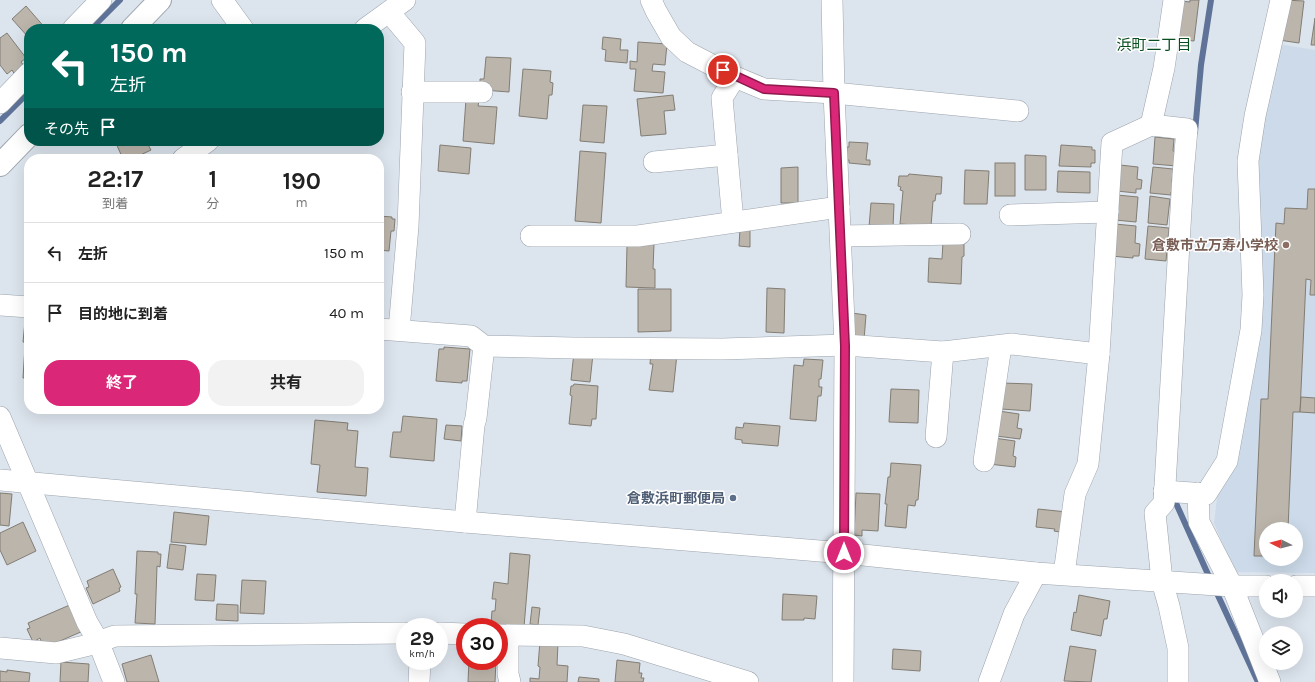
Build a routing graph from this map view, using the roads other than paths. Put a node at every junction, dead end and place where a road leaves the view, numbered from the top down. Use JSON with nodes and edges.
{"nodes":[{"id":1,"x":101,"y":0,"type":"edge"},
{"id":2,"x":160,"y":0,"type":"edge"},
{"id":3,"x":222,"y":0,"type":"edge"},
{"id":4,"x":651,"y":0,"type":"edge"},
{"id":5,"x":832,"y":0,"type":"edge"},
{"id":6,"x":1174,"y":0,"type":"edge"},
{"id":7,"x":1281,"y":0,"type":"edge"},
{"id":8,"x":397,"y":6,"type":"edge"},
{"id":9,"x":78,"y":24,"type":"edge"},
{"id":10,"x":137,"y":24,"type":"edge"},
{"id":11,"x":239,"y":24,"type":"edge"},
{"id":12,"x":372,"y":24,"type":"edge"},
{"id":13,"x":735,"y":77,"type":"junction"},
{"id":14,"x":24,"y":78,"type":"edge"},
{"id":15,"x":412,"y":92,"type":"junction"},
{"id":16,"x":482,"y":92,"type":"dead end"},
{"id":17,"x":834,"y":93,"type":"junction"},
{"id":18,"x":0,"y":103,"type":"edge"},
{"id":19,"x":1018,"y":111,"type":"dead end"},
{"id":20,"x":1151,"y":125,"type":"junction"},
{"id":21,"x":24,"y":140,"type":"edge"},
{"id":22,"x":201,"y":146,"type":"edge"},
{"id":23,"x":190,"y":154,"type":"edge"},
{"id":24,"x":727,"y":155,"type":"junction"},
{"id":25,"x":654,"y":162,"type":"dead end"},
{"id":26,"x":0,"y":165,"type":"edge"},
{"id":27,"x":839,"y":207,"type":"junction"},
{"id":28,"x":1108,"y":212,"type":"junction"},
{"id":29,"x":1010,"y":216,"type":"dead end"},
{"id":30,"x":733,"y":222,"type":"junction"},
{"id":31,"x":960,"y":234,"type":"dead end"},
{"id":32,"x":531,"y":236,"type":"dead end"},
{"id":33,"x":841,"y":236,"type":"junction"},
{"id":34,"x":0,"y":305,"type":"edge"},
{"id":35,"x":24,"y":307,"type":"edge"},
{"id":36,"x":389,"y":330,"type":"edge"},
{"id":37,"x":484,"y":346,"type":"junction"},
{"id":38,"x":845,"y":346,"type":"junction"},
{"id":39,"x":1001,"y":346,"type":"junction"},
{"id":40,"x":943,"y":352,"type":"junction"},
{"id":41,"x":1099,"y":354,"type":"junction"},
{"id":42,"x":0,"y":417,"type":"edge"},
{"id":43,"x":936,"y":437,"type":"dead end"},
{"id":44,"x":984,"y":461,"type":"dead end"},
{"id":45,"x":0,"y":480,"type":"edge"},
{"id":46,"x":29,"y":483,"type":"junction"},
{"id":47,"x":1177,"y":492,"type":"junction"},
{"id":48,"x":465,"y":522,"type":"junction"},
{"id":49,"x":844,"y":553,"type":"junction"},
{"id":50,"x":1036,"y":573,"type":"junction"},
{"id":51,"x":1064,"y":574,"type":"junction"},
{"id":52,"x":1162,"y":581,"type":"junction"},
{"id":53,"x":1219,"y":585,"type":"junction"},
{"id":54,"x":1259,"y":586,"type":"edge"},
{"id":55,"x":1303,"y":586,"type":"edge"},
{"id":56,"x":1315,"y":586,"type":"edge"},
{"id":57,"x":396,"y":633,"type":"edge"},
{"id":58,"x":508,"y":635,"type":"edge"},
{"id":59,"x":98,"y":641,"type":"junction"},
{"id":60,"x":0,"y":648,"type":"edge"},
{"id":61,"x":420,"y":670,"type":"edge"},
{"id":62,"x":508,"y":670,"type":"edge"},
{"id":63,"x":114,"y":682,"type":"edge"},
{"id":64,"x":419,"y":682,"type":"edge"},
{"id":65,"x":510,"y":682,"type":"edge"},
{"id":66,"x":748,"y":682,"type":"edge"},
{"id":67,"x":842,"y":682,"type":"edge"},
{"id":68,"x":989,"y":682,"type":"edge"},
{"id":69,"x":1178,"y":682,"type":"edge"},
{"id":70,"x":1270,"y":682,"type":"edge"}],
"edges":[{"from":1,"to":9,"type":"street"},
{"from":2,"to":10,"type":"highway"},
{"from":3,"to":11,"type":"street"},
{"from":4,"to":13,"type":"street"},
{"from":5,"to":17,"type":"street"},
{"from":6,"to":20,"type":"street"},
{"from":7,"to":47,"type":"street"},
{"from":8,"to":12,"type":"street"},
{"from":8,"to":15,"type":"street"},
{"from":13,"to":17,"type":"street"},
{"from":13,"to":24,"type":"street"},
{"from":14,"to":18,"type":"street"},
{"from":15,"to":16,"type":"street"},
{"from":15,"to":36,"type":"street"},
{"from":17,"to":19,"type":"street"},
{"from":17,"to":27,"type":"street"},
{"from":20,"to":28,"type":"street"},
{"from":20,"to":47,"type":"street"},
{"from":21,"to":26,"type":"highway"},
{"from":22,"to":23,"type":"street"},
{"from":24,"to":25,"type":"street"},
{"from":24,"to":30,"type":"street"},
{"from":27,"to":30,"type":"street"},
{"from":27,"to":33,"type":"street"},
{"from":28,"to":29,"type":"street"},
{"from":28,"to":41,"type":"street"},
{"from":30,"to":32,"type":"street"},
{"from":31,"to":33,"type":"street"},
{"from":33,"to":38,"type":"street"},
{"from":34,"to":35,"type":"street"},
{"from":36,"to":37,"type":"street"},
{"from":37,"to":38,"type":"street"},
{"from":37,"to":48,"type":"street"},
{"from":38,"to":40,"type":"street"},
{"from":38,"to":49,"type":"street"},
{"from":39,"to":40,"type":"street"},
{"from":39,"to":41,"type":"street"},
{"from":39,"to":44,"type":"street"},
{"from":40,"to":43,"type":"street"},
{"from":41,"to":51,"type":"street"},
{"from":42,"to":46,"type":"street"},
{"from":45,"to":46,"type":"street"},
{"from":46,"to":48,"type":"street"},
{"from":46,"to":59,"type":"street"},
{"from":47,"to":52,"type":"street"},
{"from":47,"to":53,"type":"street"},
{"from":48,"to":49,"type":"street"},
{"from":49,"to":50,"type":"street"},
{"from":49,"to":67,"type":"street"},
{"from":50,"to":51,"type":"street"},
{"from":50,"to":68,"type":"street"},
{"from":51,"to":52,"type":"street"},
{"from":52,"to":53,"type":"street"},
{"from":52,"to":69,"type":"street"},
{"from":53,"to":54,"type":"street"},
{"from":53,"to":70,"type":"street"},
{"from":55,"to":56,"type":"street"},
{"from":57,"to":59,"type":"street"},
{"from":58,"to":66,"type":"street"},
{"from":59,"to":60,"type":"street"},
{"from":59,"to":63,"type":"street"},
{"from":61,"to":64,"type":"street"},
{"from":62,"to":65,"type":"street"}]}
